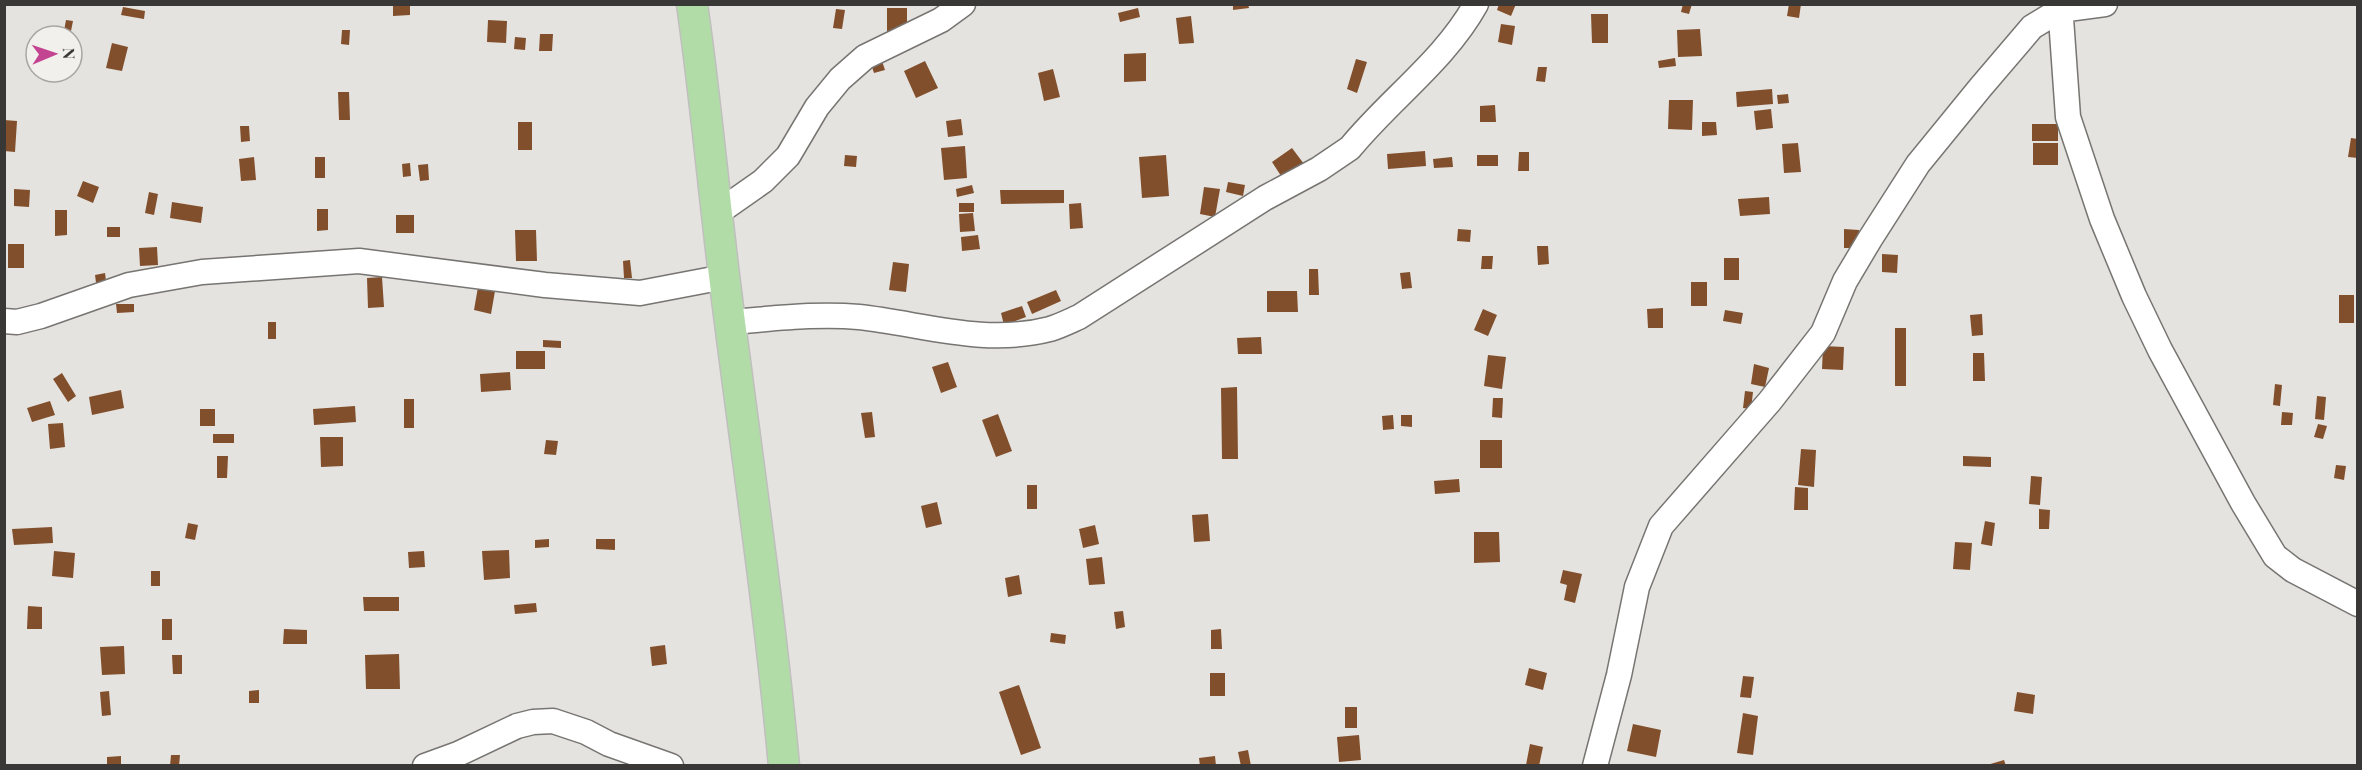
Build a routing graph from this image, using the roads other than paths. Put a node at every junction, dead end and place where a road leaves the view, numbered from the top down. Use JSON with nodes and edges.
{"nodes":[{"id":1,"x":692,"y":4,"type":"edge"},
{"id":2,"x":963,"y":4,"type":"edge"},
{"id":3,"x":1476,"y":4,"type":"edge"},
{"id":4,"x":2105,"y":4,"type":"edge"},
{"id":5,"x":2060,"y":7,"type":"edge"},
{"id":6,"x":717,"y":214,"type":"junction"},
{"id":7,"x":724,"y":277,"type":"junction"},
{"id":8,"x":4,"y":321,"type":"edge"},
{"id":9,"x":730,"y":322,"type":"junction"},
{"id":10,"x":2358,"y":604,"type":"edge"},
{"id":11,"x":425,"y":765,"type":"edge"},
{"id":12,"x":671,"y":765,"type":"edge"},
{"id":13,"x":784,"y":765,"type":"edge"},
{"id":14,"x":1595,"y":765,"type":"edge"}],
"edges":[{"from":1,"to":6,"type":"main road"},
{"from":2,"to":6,"type":"street"},
{"from":3,"to":9,"type":"street"},
{"from":4,"to":5,"type":"street"},
{"from":5,"to":10,"type":"street"},
{"from":5,"to":14,"type":"street"},
{"from":6,"to":7,"type":"main road"},
{"from":7,"to":8,"type":"street"},
{"from":7,"to":9,"type":"main road"},
{"from":9,"to":13,"type":"main road"},
{"from":11,"to":12,"type":"street"}]}
